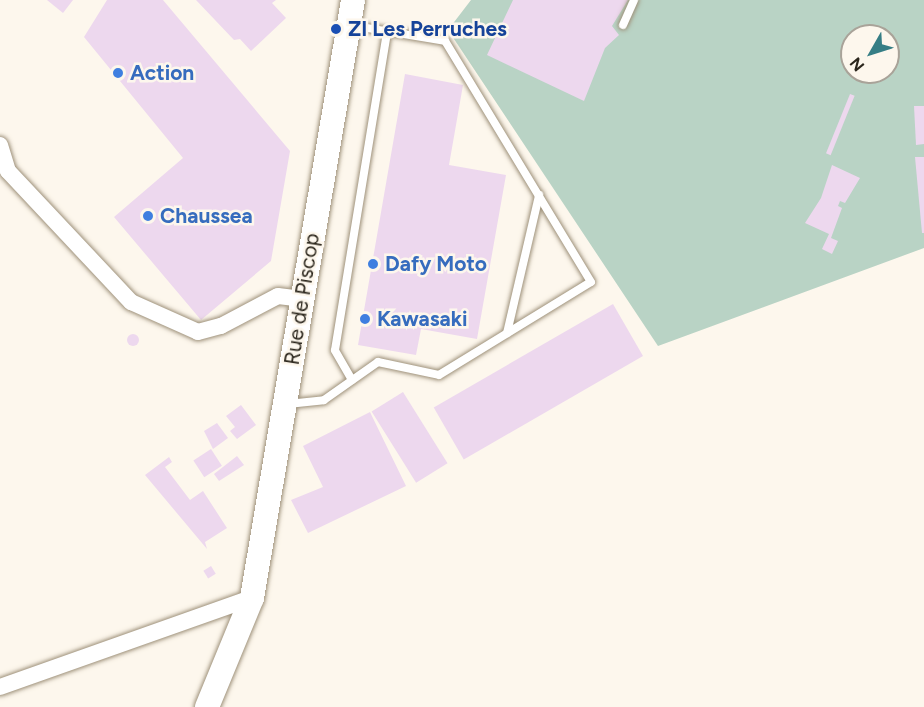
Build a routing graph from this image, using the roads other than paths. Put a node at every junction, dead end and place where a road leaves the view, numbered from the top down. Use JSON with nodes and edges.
{"nodes":[{"id":1,"x":353,"y":0,"type":"edge"},
{"id":2,"x":634,"y":0,"type":"edge"},
{"id":3,"x":346,"y":25,"type":"junction"},
{"id":4,"x":623,"y":25,"type":"dead end"},
{"id":5,"x":387,"y":31,"type":"junction"},
{"id":6,"x":0,"y":145,"type":"edge"},
{"id":7,"x":539,"y":195,"type":"junction"},
{"id":8,"x":302,"y":299,"type":"junction"},
{"id":9,"x":507,"y":333,"type":"junction"},
{"id":10,"x":352,"y":380,"type":"junction"},
{"id":11,"x":285,"y":404,"type":"junction"},
{"id":12,"x":252,"y":598,"type":"junction"},
{"id":13,"x":166,"y":630,"type":"junction"},
{"id":14,"x":0,"y":678,"type":"edge"},
{"id":15,"x":0,"y":687,"type":"edge"},
{"id":16,"x":207,"y":707,"type":"edge"}],
"edges":[{"from":1,"to":3,"type":"street","name":"Rue de Piscop"},
{"from":2,"to":4,"type":"lane"},
{"from":3,"to":5,"type":"lane"},
{"from":3,"to":8,"type":"street","name":"Rue de Piscop"},
{"from":5,"to":7,"type":"lane"},
{"from":5,"to":10,"type":"lane"},
{"from":6,"to":8,"type":"street"},
{"from":7,"to":9,"type":"lane"},
{"from":7,"to":9,"type":"lane"},
{"from":8,"to":11,"type":"street","name":"Rue de Piscop"},
{"from":9,"to":10,"type":"lane"},
{"from":10,"to":11,"type":"lane"},
{"from":11,"to":12,"type":"street","name":"Rue de Piscop"},
{"from":12,"to":13,"type":"street"},
{"from":12,"to":16,"type":"street","name":"Rue de Piscop"},
{"from":13,"to":14,"type":"street"},
{"from":13,"to":15,"type":"street"}]}
